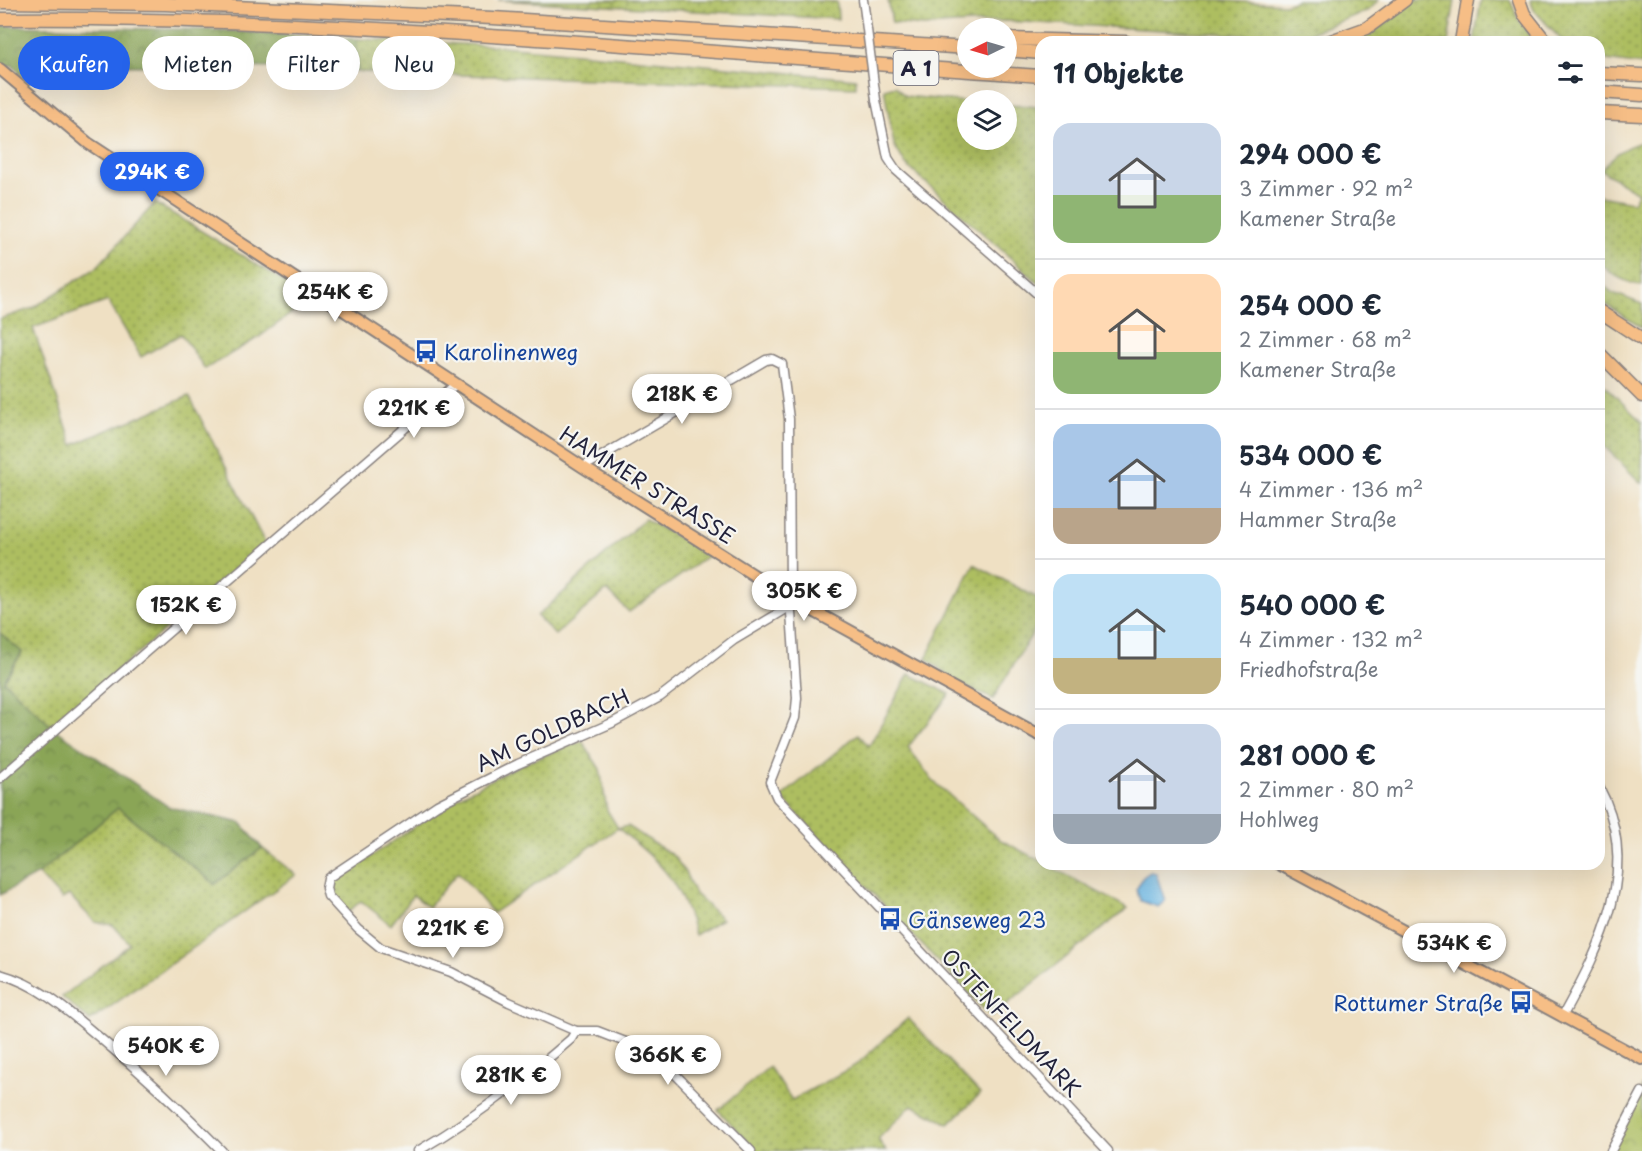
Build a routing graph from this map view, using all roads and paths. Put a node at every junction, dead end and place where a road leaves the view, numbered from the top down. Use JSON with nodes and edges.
{"nodes":[{"id":1,"x":863,"y":0,"type":"edge"},
{"id":2,"x":1405,"y":0,"type":"edge"},
{"id":3,"x":1468,"y":0,"type":"edge"},
{"id":4,"x":1520,"y":0,"type":"edge"},
{"id":5,"x":0,"y":2,"type":"edge"},
{"id":6,"x":0,"y":20,"type":"edge"},
{"id":7,"x":1345,"y":36,"type":"edge"},
{"id":8,"x":1462,"y":36,"type":"edge"},
{"id":9,"x":1541,"y":36,"type":"edge"},
{"id":10,"x":1017,"y":39,"type":"edge"},
{"id":11,"x":1035,"y":40,"type":"edge"},
{"id":12,"x":957,"y":41,"type":"edge"},
{"id":13,"x":912,"y":44,"type":"junction"},
{"id":14,"x":957,"y":47,"type":"edge"},
{"id":15,"x":1017,"y":51,"type":"edge"},
{"id":16,"x":1035,"y":52,"type":"edge"},
{"id":17,"x":1,"y":72,"type":"edge"},
{"id":18,"x":1605,"y":72,"type":"edge"},
{"id":19,"x":1642,"y":75,"type":"edge"},
{"id":20,"x":1035,"y":76,"type":"edge"},
{"id":21,"x":1605,"y":92,"type":"edge"},
{"id":22,"x":1642,"y":95,"type":"edge"},
{"id":23,"x":1605,"y":113,"type":"edge"},
{"id":24,"x":1642,"y":116,"type":"edge"},
{"id":25,"x":1035,"y":292,"type":"edge"},
{"id":26,"x":1605,"y":315,"type":"edge"},
{"id":27,"x":1642,"y":339,"type":"edge"},
{"id":28,"x":1605,"y":359,"type":"edge"},
{"id":29,"x":456,"y":384,"type":"junction"},
{"id":30,"x":1642,"y":396,"type":"edge"},
{"id":31,"x":583,"y":467,"type":"junction"},
{"id":32,"x":790,"y":598,"type":"junction"},
{"id":33,"x":1035,"y":733,"type":"edge"},
{"id":34,"x":0,"y":778,"type":"edge"},
{"id":35,"x":1605,"y":798,"type":"edge"},
{"id":36,"x":1290,"y":870,"type":"edge"},
{"id":37,"x":0,"y":974,"type":"edge"},
{"id":38,"x":1562,"y":1017,"type":"junction"},
{"id":39,"x":576,"y":1031,"type":"junction"},
{"id":40,"x":1642,"y":1059,"type":"edge"},
{"id":41,"x":1642,"y":1092,"type":"edge"},
{"id":42,"x":222,"y":1151,"type":"edge"},
{"id":43,"x":418,"y":1151,"type":"edge"},
{"id":44,"x":751,"y":1151,"type":"edge"},
{"id":45,"x":1108,"y":1151,"type":"edge"},
{"id":46,"x":1611,"y":1151,"type":"edge"}],
"edges":[{"from":1,"to":25,"type":"street","bridge":true},
{"from":2,"to":7,"type":"highway"},
{"from":3,"to":8,"type":"highway"},
{"from":4,"to":9,"type":"highway"},
{"from":5,"to":13,"type":"highway","number":"A 1"},
{"from":6,"to":20,"type":"highway","number":"A 1"},
{"from":10,"to":11,"type":"highway"},
{"from":12,"to":13,"type":"highway"},
{"from":13,"to":14,"type":"highway","number":"A 1"},
{"from":15,"to":16,"type":"highway"},
{"from":17,"to":29,"type":"main road","name":"HAMMER STRASSE"},
{"from":18,"to":19,"type":"highway"},
{"from":21,"to":22,"type":"highway"},
{"from":23,"to":24,"type":"highway"},
{"from":26,"to":27,"type":"highway"},
{"from":28,"to":30,"type":"highway"},
{"from":29,"to":31,"type":"main road","name":"HAMMER STRASSE"},
{"from":29,"to":34,"type":"street"},
{"from":31,"to":32,"type":"main road","name":"HAMMER STRASSE"},
{"from":31,"to":32,"type":"street","name":"OSTENFELDMARK"},
{"from":32,"to":33,"type":"main road","name":"HAMMER STRASSE"},
{"from":32,"to":39,"type":"street","name":"AM GOLDBACH"},
{"from":32,"to":45,"type":"street","name":"OSTENFELDMARK"},
{"from":35,"to":38,"type":"street"},
{"from":36,"to":38,"type":"main road"},
{"from":37,"to":42,"type":"street"},
{"from":38,"to":40,"type":"main road"},
{"from":39,"to":43,"type":"street"},
{"from":39,"to":44,"type":"street"},
{"from":41,"to":46,"type":"street"}]}
